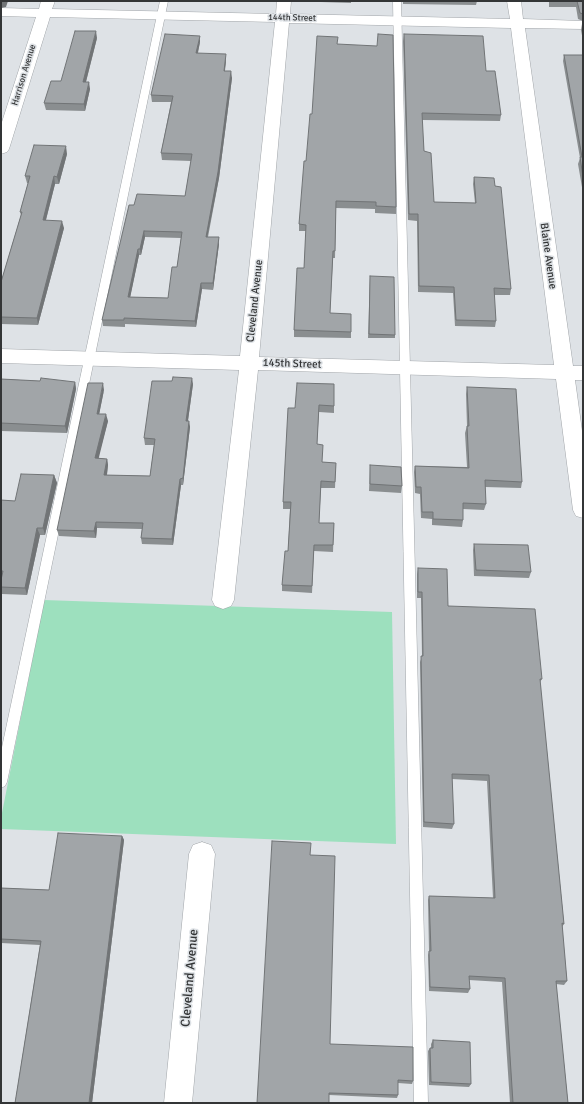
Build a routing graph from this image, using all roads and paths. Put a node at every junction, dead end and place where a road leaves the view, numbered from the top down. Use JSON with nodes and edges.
{"nodes":[{"id":1,"x":164,"y":1,"type":"edge"},
{"id":2,"x":284,"y":1,"type":"edge"},
{"id":3,"x":397,"y":1,"type":"edge"},
{"id":4,"x":514,"y":1,"type":"edge"},
{"id":5,"x":46,"y":7,"type":"edge"},
{"id":6,"x":1,"y":12,"type":"edge"},
{"id":7,"x":161,"y":15,"type":"junction"},
{"id":8,"x":283,"y":18,"type":"junction"},
{"id":9,"x":397,"y":21,"type":"junction"},
{"id":10,"x":517,"y":24,"type":"junction"},
{"id":11,"x":583,"y":25,"type":"edge"},
{"id":12,"x":1,"y":149,"type":"edge"},
{"id":13,"x":1,"y":356,"type":"edge"},
{"id":14,"x":89,"y":358,"type":"junction"},
{"id":15,"x":249,"y":363,"type":"junction"},
{"id":16,"x":404,"y":368,"type":"junction"},
{"id":17,"x":564,"y":373,"type":"junction"},
{"id":18,"x":583,"y":373,"type":"edge"},
{"id":19,"x":583,"y":510,"type":"edge"},
{"id":20,"x":223,"y":600,"type":"dead end"},
{"id":21,"x":1,"y":782,"type":"edge"},
{"id":22,"x":202,"y":854,"type":"dead end"},
{"id":23,"x":178,"y":1103,"type":"edge"},
{"id":24,"x":421,"y":1103,"type":"edge"}],
"edges":[{"from":1,"to":7,"type":"lane"},
{"from":2,"to":8,"type":"street","name":"Cleveland Avenue"},
{"from":3,"to":9,"type":"lane"},
{"from":4,"to":10,"type":"street","name":"Blaine Avenue"},
{"from":5,"to":6,"type":"street","name":"144th Street"},
{"from":5,"to":7,"type":"street","name":"144th Street"},
{"from":5,"to":12,"type":"street","name":"Harrison Avenue"},
{"from":7,"to":8,"type":"street","name":"144th Street"},
{"from":7,"to":14,"type":"lane"},
{"from":8,"to":9,"type":"street","name":"144th Street"},
{"from":8,"to":15,"type":"street","name":"Cleveland Avenue"},
{"from":9,"to":10,"type":"street","name":"144th Street"},
{"from":9,"to":16,"type":"lane"},
{"from":10,"to":11,"type":"street","name":"144th Street"},
{"from":10,"to":17,"type":"street","name":"Blaine Avenue"},
{"from":13,"to":14,"type":"street","name":"145th Street"},
{"from":14,"to":15,"type":"street","name":"145th Street"},
{"from":14,"to":21,"type":"lane"},
{"from":15,"to":16,"type":"street","name":"145th Street"},
{"from":15,"to":20,"type":"street","name":"Cleveland Avenue"},
{"from":16,"to":17,"type":"street","name":"145th Street"},
{"from":16,"to":24,"type":"lane"},
{"from":17,"to":18,"type":"street","name":"145th Street"},
{"from":17,"to":19,"type":"street","name":"Blaine Avenue"},
{"from":22,"to":23,"type":"street","name":"Cleveland Avenue"}]}
